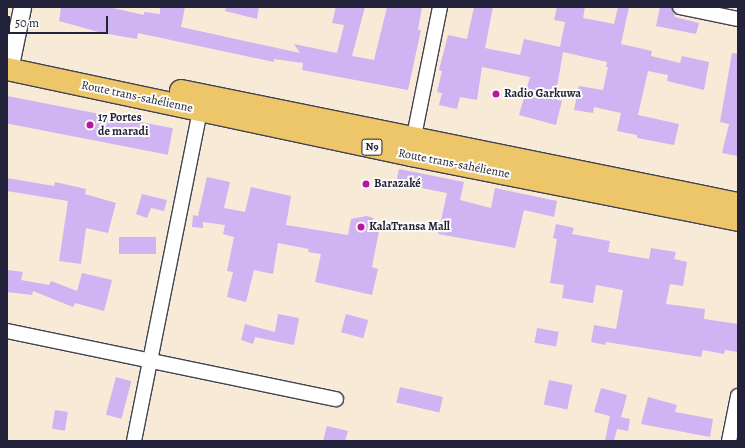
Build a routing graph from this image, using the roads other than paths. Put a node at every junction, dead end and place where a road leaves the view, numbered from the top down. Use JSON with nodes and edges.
{"nodes":[{"id":1,"x":22,"y":7,"type":"edge"},
{"id":2,"x":440,"y":7,"type":"edge"},
{"id":3,"x":688,"y":8,"type":"edge"},
{"id":4,"x":738,"y":19,"type":"edge"},
{"id":5,"x":9,"y":62,"type":"edge"},
{"id":6,"x":202,"y":103,"type":"junction"},
{"id":7,"x":412,"y":147,"type":"junction"},
{"id":8,"x":738,"y":204,"type":"edge"},
{"id":9,"x":738,"y":220,"type":"edge"},
{"id":10,"x":7,"y":331,"type":"edge"},
{"id":11,"x":151,"y":361,"type":"junction"},
{"id":12,"x":738,"y":396,"type":"edge"},
{"id":13,"x":336,"y":399,"type":"dead end"},
{"id":14,"x":134,"y":441,"type":"edge"},
{"id":15,"x":729,"y":441,"type":"edge"}],
"edges":[{"from":1,"to":5,"type":"street"},
{"from":2,"to":7,"type":"street"},
{"from":3,"to":4,"type":"street"},
{"from":5,"to":6,"type":"highway","name":"Route trans-sahélienne","number":"N9"},
{"from":6,"to":7,"type":"highway","name":"Route trans-sahélienne","number":"N9"},
{"from":6,"to":11,"type":"street"},
{"from":7,"to":8,"type":"highway","name":"Route trans-sahélienne","number":"N9"},
{"from":7,"to":9,"type":"highway","name":"Route trans-sahélienne","number":"N9"},
{"from":10,"to":11,"type":"street"},
{"from":11,"to":13,"type":"street"},
{"from":11,"to":14,"type":"street"},
{"from":12,"to":15,"type":"street"}]}
